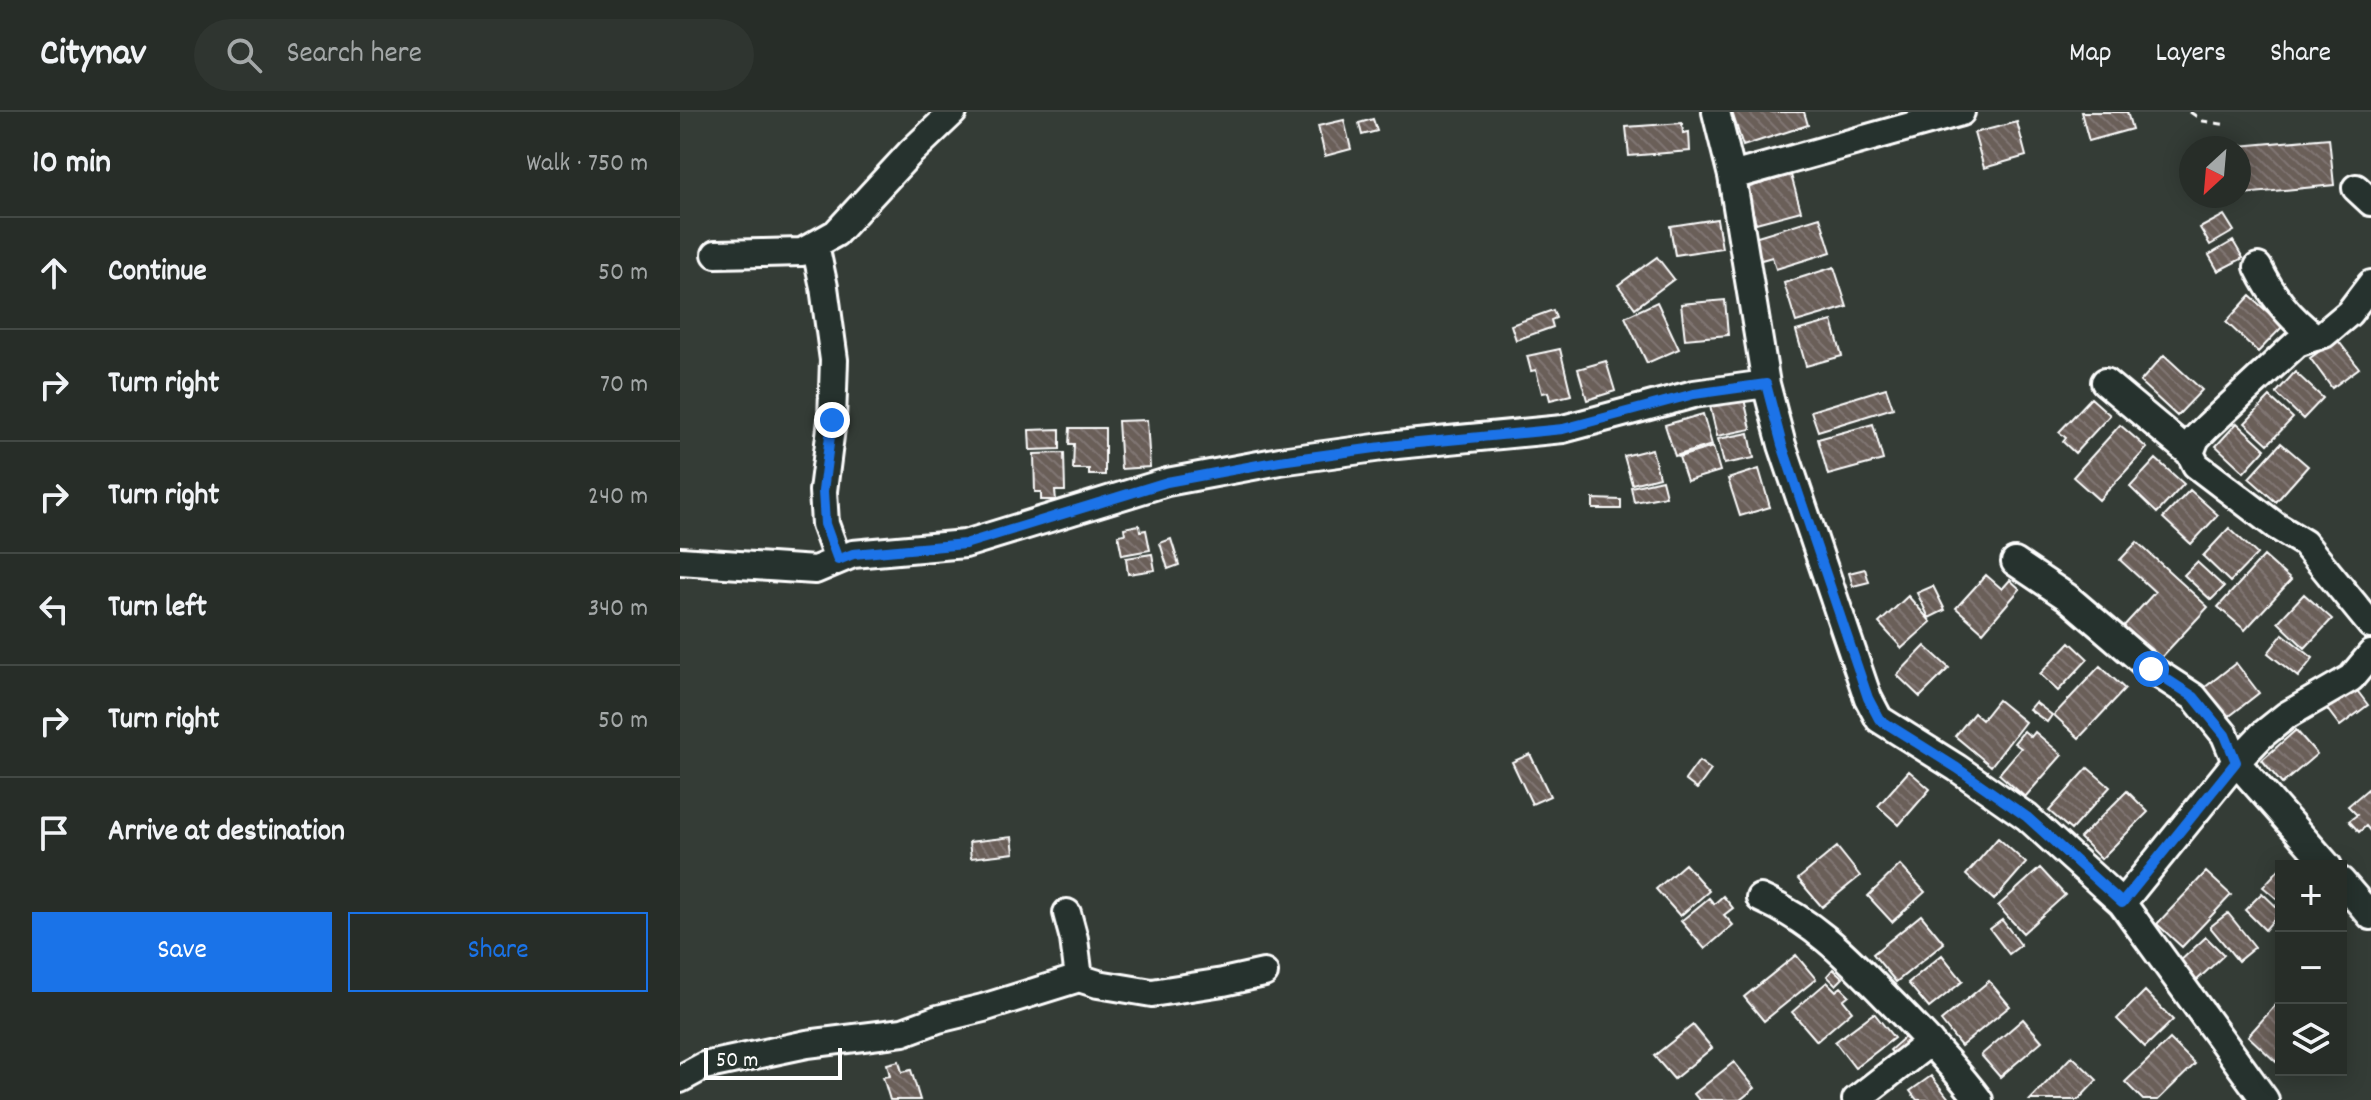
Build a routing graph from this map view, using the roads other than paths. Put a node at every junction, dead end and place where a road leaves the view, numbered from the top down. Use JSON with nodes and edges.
{"nodes":[{"id":1,"x":953,"y":112,"type":"edge"},
{"id":2,"x":1716,"y":112,"type":"edge"},
{"id":3,"x":1961,"y":112,"type":"edge"},
{"id":4,"x":1732,"y":176,"type":"junction"},
{"id":5,"x":815,"y":245,"type":"junction"},
{"id":6,"x":716,"y":254,"type":"dead end"},
{"id":7,"x":2258,"y":267,"type":"dead end"},
{"id":8,"x":2371,"y":284,"type":"edge"},
{"id":9,"x":2315,"y":337,"type":"junction"},
{"id":10,"x":2105,"y":382,"type":"dead end"},
{"id":11,"x":1766,"y":384,"type":"junction"},
{"id":12,"x":2190,"y":453,"type":"junction"},
{"id":13,"x":838,"y":560,"type":"junction"},
{"id":14,"x":680,"y":561,"type":"edge"},
{"id":15,"x":2015,"y":562,"type":"dead end"},
{"id":16,"x":2371,"y":625,"type":"edge"},
{"id":17,"x":2371,"y":654,"type":"edge"},
{"id":18,"x":2236,"y":762,"type":"junction"},
{"id":19,"x":2323,"y":860,"type":"edge"},
{"id":20,"x":2347,"y":888,"type":"edge"},
{"id":21,"x":1760,"y":898,"type":"dead end"},
{"id":22,"x":2122,"y":903,"type":"junction"},
{"id":23,"x":1067,"y":913,"type":"dead end"},
{"id":24,"x":2371,"y":916,"type":"edge"},
{"id":25,"x":1264,"y":973,"type":"dead end"},
{"id":26,"x":1079,"y":978,"type":"junction"},
{"id":27,"x":1930,"y":1042,"type":"junction"},
{"id":28,"x":680,"y":1079,"type":"edge"},
{"id":29,"x":1856,"y":1100,"type":"edge"},
{"id":30,"x":1979,"y":1100,"type":"edge"},
{"id":31,"x":2265,"y":1100,"type":"edge"}],
"edges":[{"from":1,"to":5,"type":"street"},
{"from":2,"to":4,"type":"street"},
{"from":3,"to":4,"type":"street"},
{"from":4,"to":11,"type":"street"},
{"from":5,"to":6,"type":"street"},
{"from":5,"to":13,"type":"street"},
{"from":7,"to":9,"type":"street"},
{"from":8,"to":9,"type":"street"},
{"from":9,"to":12,"type":"street"},
{"from":10,"to":12,"type":"street"},
{"from":11,"to":13,"type":"street"},
{"from":11,"to":22,"type":"street"},
{"from":12,"to":16,"type":"street"},
{"from":13,"to":14,"type":"street"},
{"from":15,"to":18,"type":"street"},
{"from":17,"to":18,"type":"street"},
{"from":18,"to":19,"type":"street"},
{"from":18,"to":22,"type":"street"},
{"from":20,"to":24,"type":"street"},
{"from":21,"to":27,"type":"street"},
{"from":22,"to":31,"type":"street"},
{"from":23,"to":26,"type":"street"},
{"from":25,"to":26,"type":"street"},
{"from":26,"to":28,"type":"street"},
{"from":27,"to":29,"type":"street"},
{"from":27,"to":30,"type":"street"}]}
